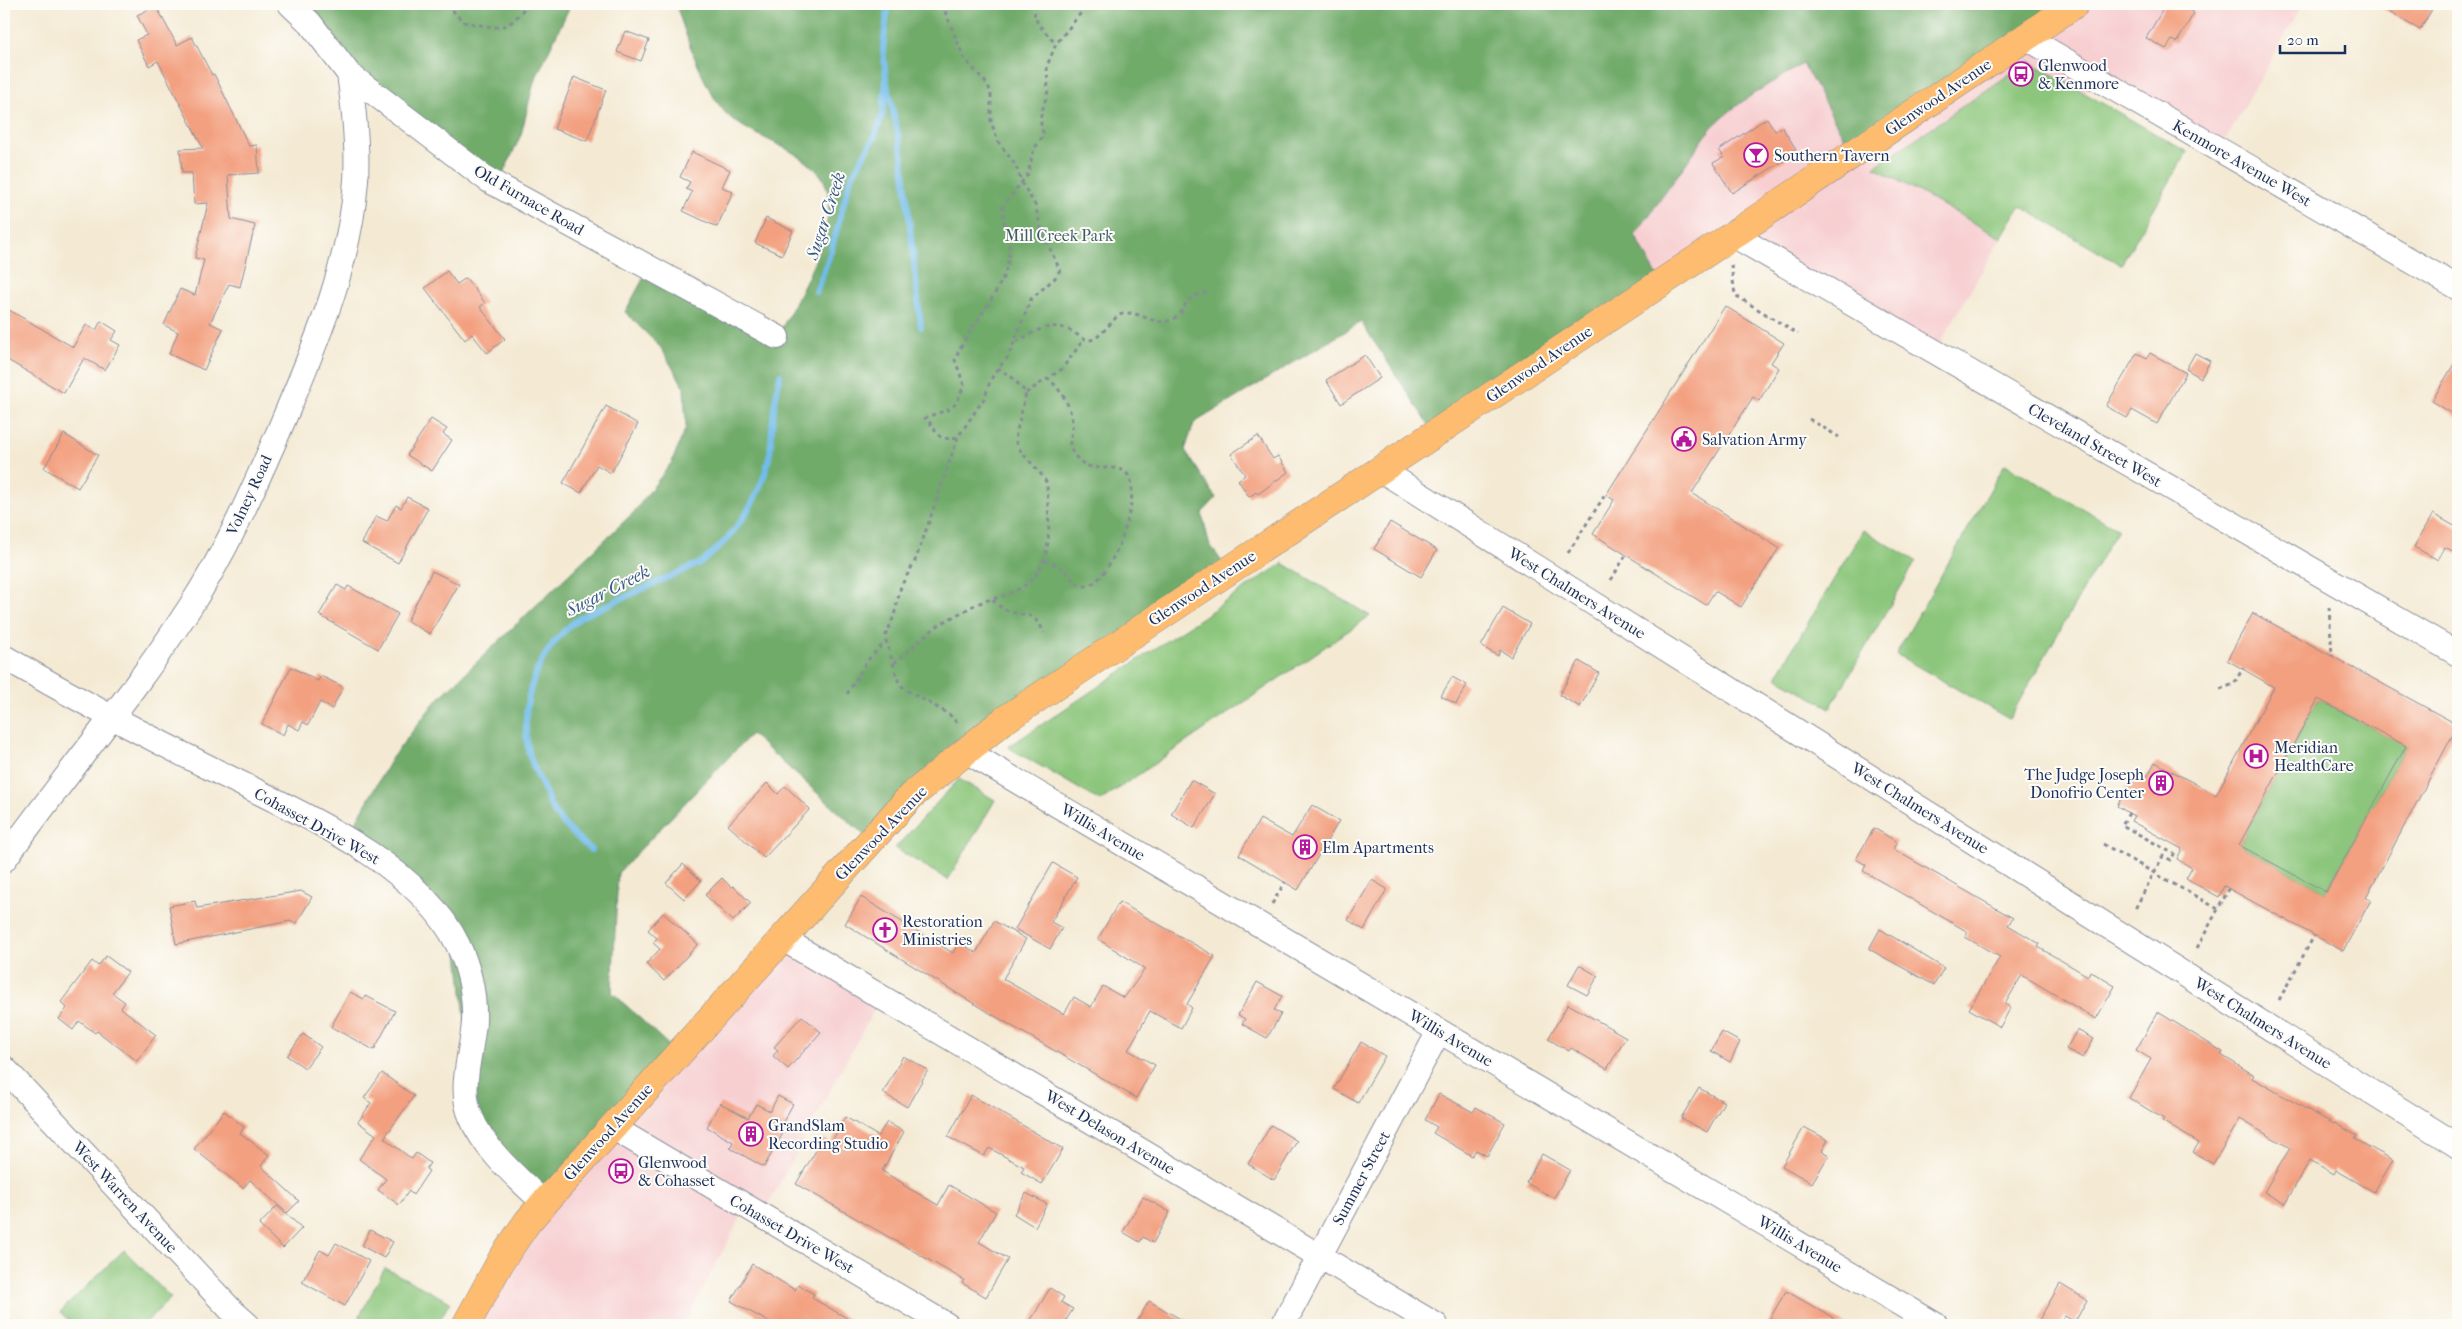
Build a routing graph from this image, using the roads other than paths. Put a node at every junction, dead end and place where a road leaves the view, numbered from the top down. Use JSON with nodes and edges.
{"nodes":[{"id":1,"x":290,"y":4,"type":"edge"},
{"id":2,"x":2075,"y":4,"type":"edge"},
{"id":3,"x":2025,"y":37,"type":"junction"},
{"id":4,"x":349,"y":74,"type":"junction"},
{"id":5,"x":1733,"y":235,"type":"junction"},
{"id":6,"x":2458,"y":288,"type":"edge"},
{"id":7,"x":777,"y":337,"type":"dead end"},
{"id":8,"x":1381,"y":470,"type":"junction"},
{"id":9,"x":2458,"y":654,"type":"edge"},
{"id":10,"x":4,"y":657,"type":"edge"},
{"id":11,"x":113,"y":718,"type":"junction"},
{"id":12,"x":966,"y":751,"type":"junction"},
{"id":13,"x":4,"y":860,"type":"edge"},
{"id":14,"x":784,"y":939,"type":"junction"},
{"id":15,"x":1439,"y":1031,"type":"junction"},
{"id":16,"x":4,"y":1068,"type":"edge"},
{"id":17,"x":612,"y":1127,"type":"junction"},
{"id":18,"x":2458,"y":1146,"type":"edge"},
{"id":19,"x":544,"y":1203,"type":"junction"},
{"id":20,"x":1319,"y":1256,"type":"junction"},
{"id":21,"x":248,"y":1325,"type":"edge"},
{"id":22,"x":466,"y":1325,"type":"edge"},
{"id":23,"x":947,"y":1325,"type":"edge"},
{"id":24,"x":1283,"y":1325,"type":"edge"},
{"id":25,"x":1436,"y":1325,"type":"edge"},
{"id":26,"x":1936,"y":1325,"type":"edge"}],
"edges":[{"from":1,"to":4,"type":"street","name":"Old Furnace Road"},
{"from":2,"to":3,"type":"main road","name":"Glenwood Avenue"},
{"from":3,"to":5,"type":"main road","name":"Glenwood Avenue"},
{"from":3,"to":6,"type":"street","name":"Kenmore Avenue West"},
{"from":4,"to":7,"type":"street","name":"Old Furnace Road"},
{"from":4,"to":11,"type":"street","name":"Volney Road"},
{"from":5,"to":8,"type":"main road","name":"Glenwood Avenue"},
{"from":5,"to":9,"type":"street","name":"Cleveland Street West"},
{"from":8,"to":12,"type":"main road","name":"Glenwood Avenue"},
{"from":8,"to":18,"type":"street","name":"West Chalmers Avenue"},
{"from":10,"to":11,"type":"street","name":"Cohasset Drive West"},
{"from":11,"to":13,"type":"street","name":"Volney Road"},
{"from":11,"to":19,"type":"street","name":"Cohasset Drive West"},
{"from":12,"to":14,"type":"main road","name":"Glenwood Avenue"},
{"from":12,"to":15,"type":"street","name":"Willis Avenue"},
{"from":14,"to":17,"type":"main road","name":"Glenwood Avenue"},
{"from":14,"to":20,"type":"street","name":"West Delason Avenue"},
{"from":15,"to":20,"type":"street","name":"Summer Street"},
{"from":15,"to":26,"type":"street","name":"Willis Avenue"},
{"from":16,"to":21,"type":"street","name":"West Warren Avenue"},
{"from":17,"to":19,"type":"main road","name":"Glenwood Avenue"},
{"from":17,"to":23,"type":"street","name":"Cohasset Drive West"},
{"from":19,"to":22,"type":"main road","name":"Glenwood Avenue"},
{"from":20,"to":24,"type":"street","name":"Summer Street"},
{"from":20,"to":25,"type":"street","name":"West Delason Avenue"}]}
